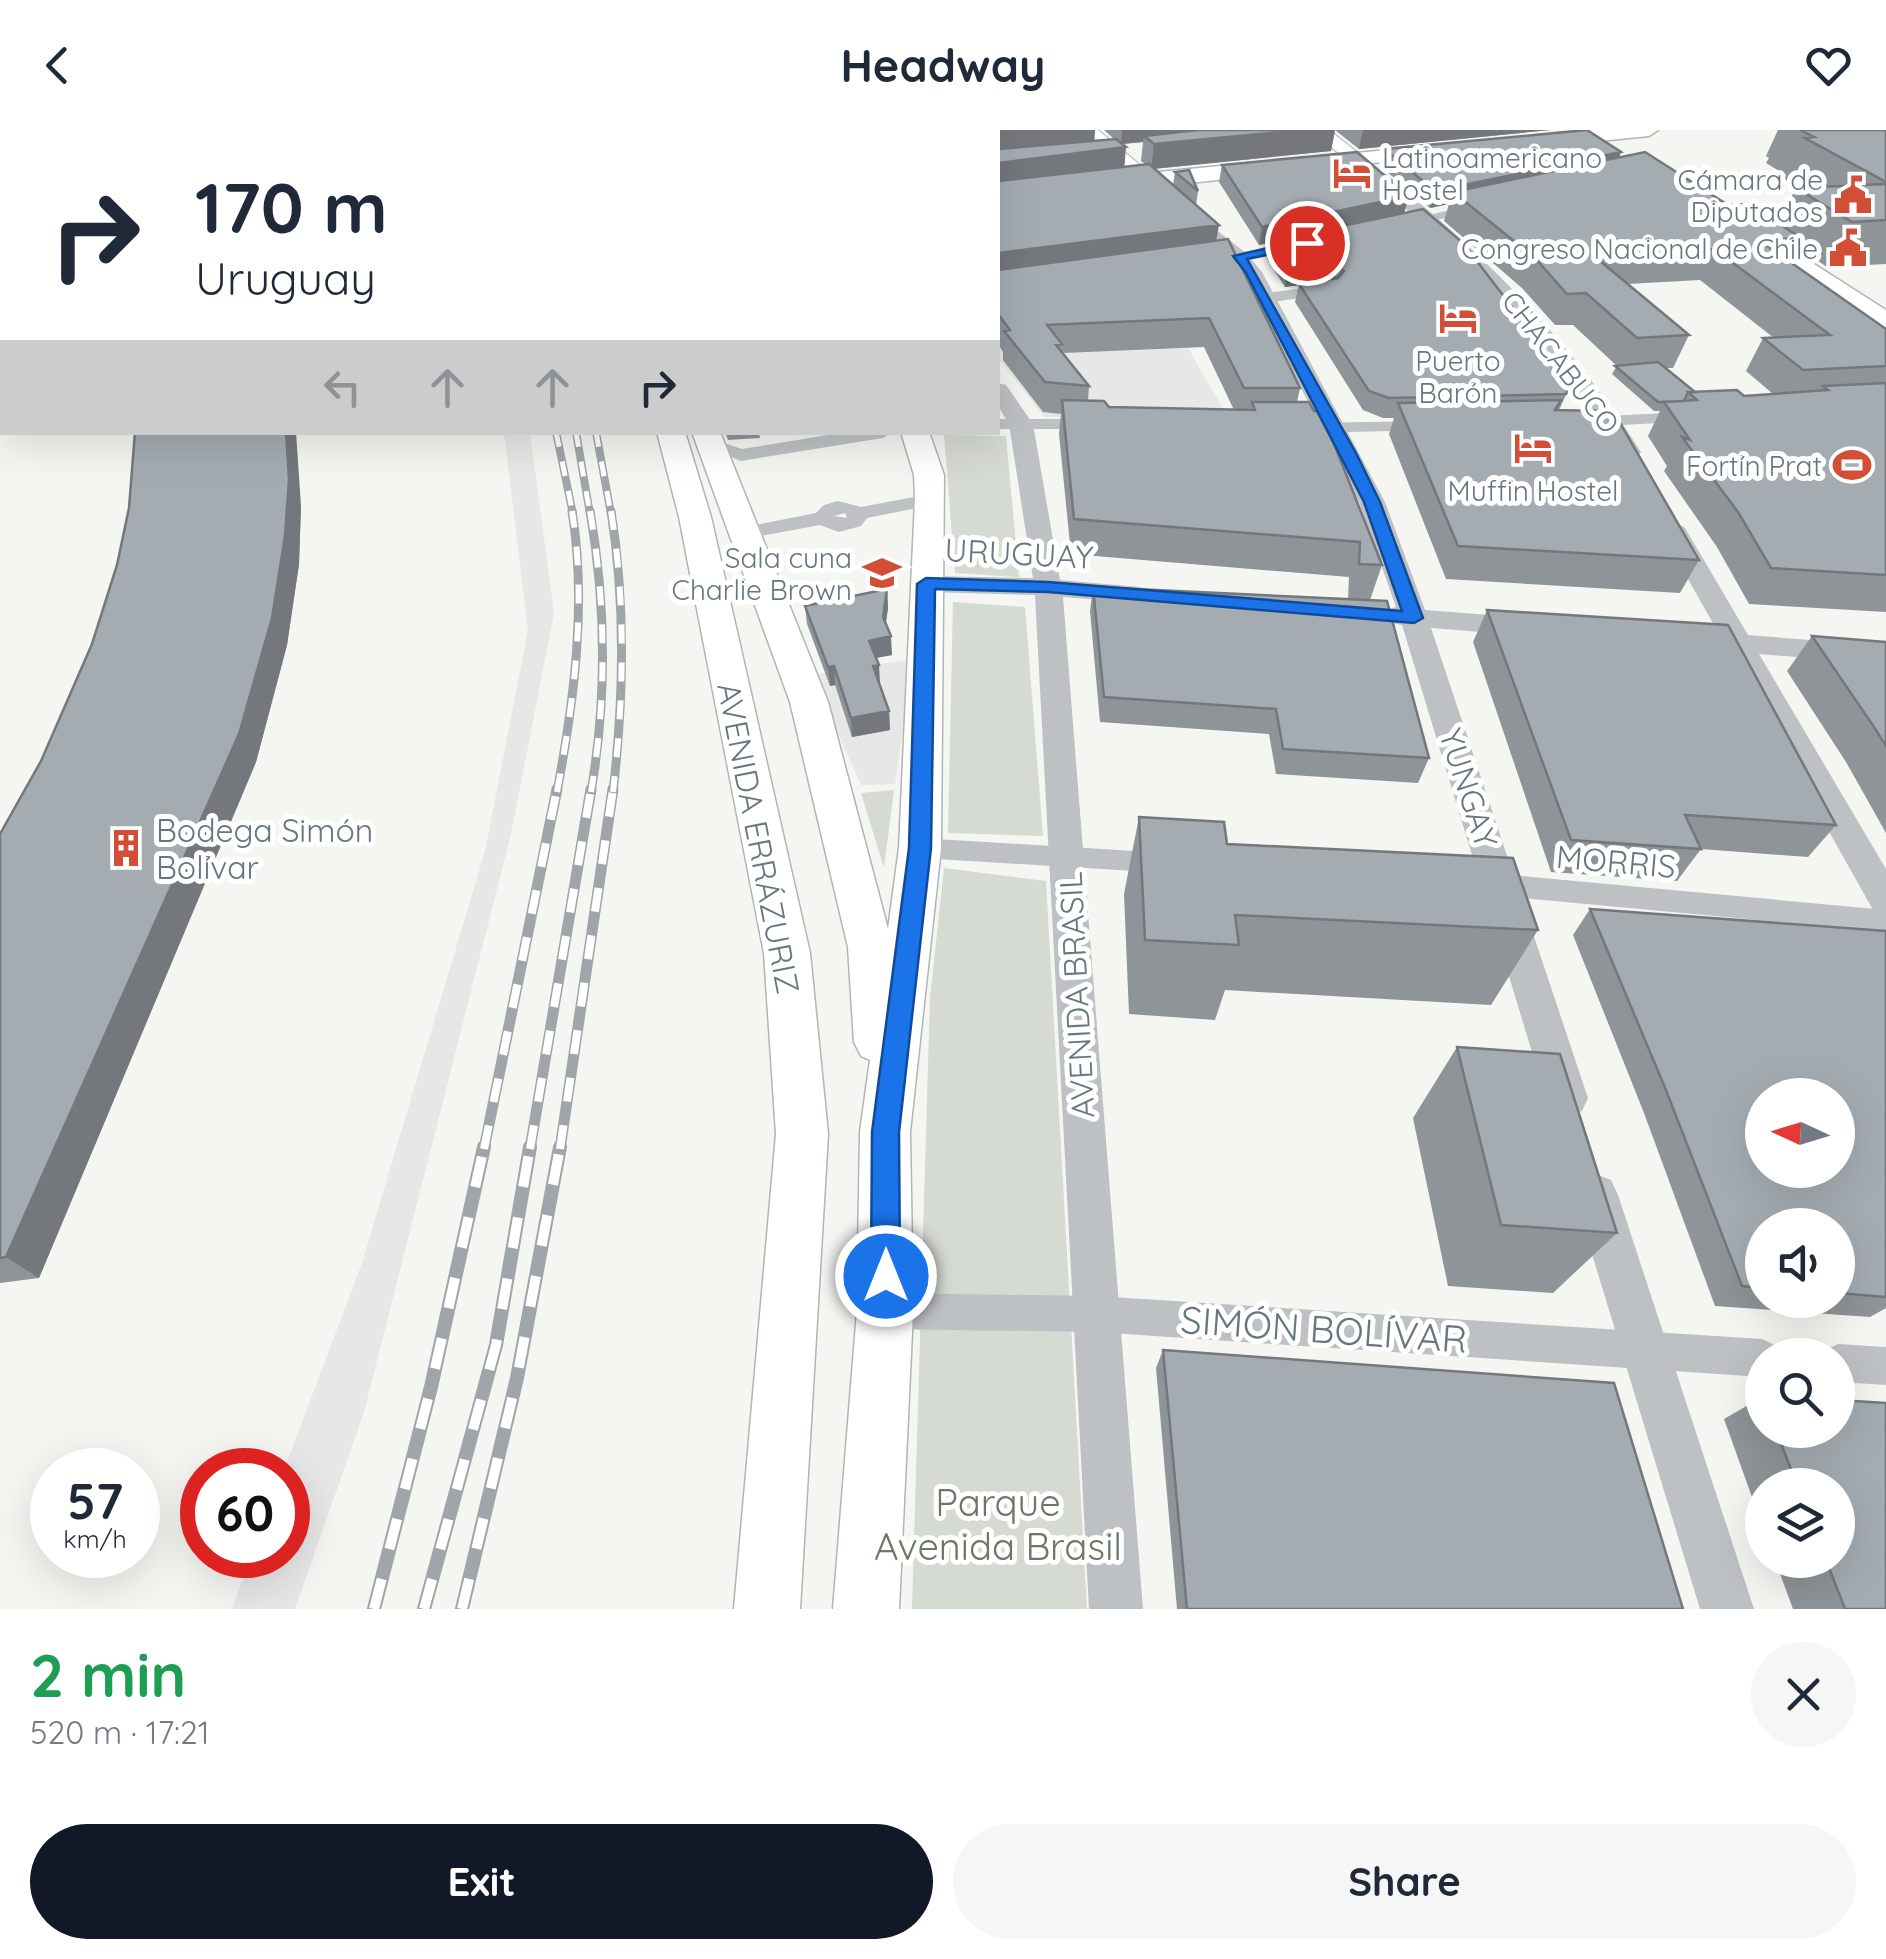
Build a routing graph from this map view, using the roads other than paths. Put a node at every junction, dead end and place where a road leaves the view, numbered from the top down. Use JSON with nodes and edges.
{"nodes":[{"id":1,"x":1088,"y":130,"type":"edge"},
{"id":2,"x":1650,"y":130,"type":"edge"},
{"id":3,"x":1322,"y":132,"type":"edge"},
{"id":4,"x":1354,"y":132,"type":"edge"},
{"id":5,"x":1601,"y":132,"type":"edge"},
{"id":6,"x":1515,"y":144,"type":"edge"},
{"id":7,"x":1461,"y":149,"type":"edge"},
{"id":8,"x":1148,"y":151,"type":"edge"},
{"id":9,"x":1631,"y":152,"type":"edge"},
{"id":10,"x":1118,"y":154,"type":"junction"},
{"id":11,"x":1079,"y":157,"type":"edge"},
{"id":12,"x":1358,"y":160,"type":"junction"},
{"id":13,"x":1301,"y":165,"type":"junction"},
{"id":14,"x":1148,"y":178,"type":"junction"},
{"id":15,"x":1000,"y":187,"type":"edge"},
{"id":16,"x":1000,"y":198,"type":"edge"},
{"id":17,"x":1504,"y":202,"type":"edge"},
{"id":18,"x":1720,"y":211,"type":"edge"},
{"id":19,"x":1429,"y":218,"type":"junction"},
{"id":20,"x":1389,"y":226,"type":"edge"},
{"id":21,"x":1314,"y":242,"type":"edge"},
{"id":22,"x":1240,"y":256,"type":"junction"},
{"id":23,"x":1201,"y":262,"type":"edge"},
{"id":24,"x":1328,"y":290,"type":"edge"},
{"id":25,"x":1266,"y":298,"type":"junction"},
{"id":26,"x":1886,"y":321,"type":"edge"},
{"id":27,"x":1000,"y":396,"type":"edge"},
{"id":28,"x":1707,"y":416,"type":"edge"},
{"id":29,"x":1611,"y":422,"type":"junction"},
{"id":30,"x":1572,"y":423,"type":"edge"},
{"id":31,"x":1010,"y":424,"type":"edge"},
{"id":32,"x":1108,"y":424,"type":"edge"},
{"id":33,"x":1454,"y":425,"type":"edge"},
{"id":34,"x":1296,"y":428,"type":"edge"},
{"id":35,"x":1336,"y":428,"type":"junction"},
{"id":36,"x":648,"y":435,"type":"edge"},
{"id":37,"x":671,"y":435,"type":"edge"},
{"id":38,"x":857,"y":435,"type":"edge"},
{"id":39,"x":916,"y":435,"type":"edge"},
{"id":40,"x":720,"y":451,"type":"edge"},
{"id":41,"x":1639,"y":469,"type":"edge"},
{"id":42,"x":930,"y":500,"type":"junction"},
{"id":43,"x":1658,"y":502,"type":"edge"},
{"id":44,"x":744,"y":533,"type":"junction"},
{"id":45,"x":926,"y":584,"type":"junction"},
{"id":46,"x":1048,"y":587,"type":"junction"},
{"id":47,"x":1160,"y":597,"type":"edge"},
{"id":48,"x":1374,"y":615,"type":"edge"},
{"id":49,"x":1414,"y":618,"type":"junction"},
{"id":50,"x":1549,"y":628,"type":"edge"},
{"id":51,"x":1664,"y":638,"type":"edge"},
{"id":52,"x":1742,"y":644,"type":"junction"},
{"id":53,"x":1886,"y":655,"type":"edge"},
{"id":54,"x":738,"y":721,"type":"junction"},
{"id":55,"x":920,"y":848,"type":"junction"},
{"id":56,"x":1068,"y":856,"type":"junction"},
{"id":57,"x":1193,"y":864,"type":"edge"},
{"id":58,"x":1481,"y":884,"type":"junction"},
{"id":59,"x":1886,"y":900,"type":"edge"},
{"id":60,"x":1886,"y":920,"type":"edge"},
{"id":61,"x":885,"y":1132,"type":"junction"},
{"id":62,"x":886,"y":1311,"type":"junction"},
{"id":63,"x":1096,"y":1314,"type":"junction"},
{"id":64,"x":1644,"y":1350,"type":"junction"},
{"id":65,"x":1745,"y":1357,"type":"edge"},
{"id":66,"x":1855,"y":1364,"type":"edge"},
{"id":67,"x":1886,"y":1366,"type":"edge"},
{"id":68,"x":767,"y":1609,"type":"edge"},
{"id":69,"x":866,"y":1609,"type":"edge"},
{"id":70,"x":1116,"y":1609,"type":"edge"},
{"id":71,"x":1728,"y":1609,"type":"edge"}],
"edges":[{"from":1,"to":10,"type":"main road","name":"YUNGAY"},
{"from":2,"to":5,"type":"main road"},
{"from":3,"to":4,"type":"main road"},
{"from":3,"to":12,"type":"main road","name":"CHACABUCO"},
{"from":3,"to":13,"type":"main road"},
{"from":5,"to":6,"type":"main road"},
{"from":5,"to":9,"type":"main road"},
{"from":7,"to":12,"type":"main road"},
{"from":8,"to":10,"type":"main road"},
{"from":10,"to":11,"type":"main road"},
{"from":10,"to":14,"type":"main road","name":"YUNGAY"},
{"from":12,"to":13,"type":"main road"},
{"from":12,"to":19,"type":"street","name":"CHACABUCO"},
{"from":13,"to":14,"type":"main road"},
{"from":14,"to":15,"type":"main road"},
{"from":14,"to":16,"type":"main road"},
{"from":14,"to":22,"type":"street","name":"YUNGAY"},
{"from":17,"to":19,"type":"street"},
{"from":18,"to":26,"type":"main road"},
{"from":19,"to":20,"type":"street"},
{"from":19,"to":29,"type":"street","name":"CHACABUCO"},
{"from":21,"to":22,"type":"street"},
{"from":22,"to":23,"type":"street"},
{"from":22,"to":25,"type":"street","name":"YUNGAY"},
{"from":24,"to":25,"type":"street"},
{"from":25,"to":35,"type":"street","name":"YUNGAY"},
{"from":27,"to":31,"type":"street","name":"AVENIDA BRASIL"},
{"from":28,"to":29,"type":"street"},
{"from":29,"to":30,"type":"street"},
{"from":29,"to":41,"type":"street","name":"CHACABUCO"},
{"from":31,"to":32,"type":"street"},
{"from":31,"to":46,"type":"street","name":"AVENIDA BRASIL"},
{"from":33,"to":35,"type":"street"},
{"from":34,"to":35,"type":"street"},
{"from":35,"to":49,"type":"street","name":"YUNGAY"},
{"from":36,"to":54,"type":"main road"},
{"from":37,"to":54,"type":"main road","name":"AVENIDA ERRÁZURIZ"},
{"from":38,"to":40,"type":"street"},
{"from":39,"to":42,"type":"main road"},
{"from":40,"to":44,"type":"main road"},
{"from":42,"to":44,"type":"street"},
{"from":42,"to":45,"type":"main road"},
{"from":43,"to":52,"type":"street"},
{"from":44,"to":61,"type":"main road"},
{"from":45,"to":46,"type":"street","name":"URUGUAY"},
{"from":45,"to":55,"type":"main road"},
{"from":46,"to":47,"type":"street","name":"URUGUAY"},
{"from":46,"to":56,"type":"street","name":"AVENIDA BRASIL"},
{"from":48,"to":49,"type":"street"},
{"from":49,"to":50,"type":"street"},
{"from":49,"to":58,"type":"street","name":"YUNGAY"},
{"from":51,"to":52,"type":"street"},
{"from":52,"to":53,"type":"street"},
{"from":52,"to":59,"type":"street"},
{"from":54,"to":68,"type":"main road","name":"AVENIDA ERRÁZURIZ"},
{"from":55,"to":56,"type":"street"},
{"from":55,"to":61,"type":"main road"},
{"from":56,"to":57,"type":"street"},
{"from":56,"to":63,"type":"street","name":"AVENIDA BRASIL"},
{"from":58,"to":60,"type":"street","name":"MORRIS"},
{"from":58,"to":64,"type":"street","name":"YUNGAY"},
{"from":61,"to":62,"type":"main road"},
{"from":62,"to":63,"type":"street","name":"SIMÓN BOLÍVAR"},
{"from":62,"to":69,"type":"main road"},
{"from":63,"to":64,"type":"street","name":"SIMÓN BOLÍVAR"},
{"from":63,"to":70,"type":"street","name":"AVENIDA BRASIL"},
{"from":64,"to":65,"type":"street","name":"SIMÓN BOLÍVAR"},
{"from":64,"to":71,"type":"street","name":"YUNGAY"},
{"from":66,"to":67,"type":"street"}]}
